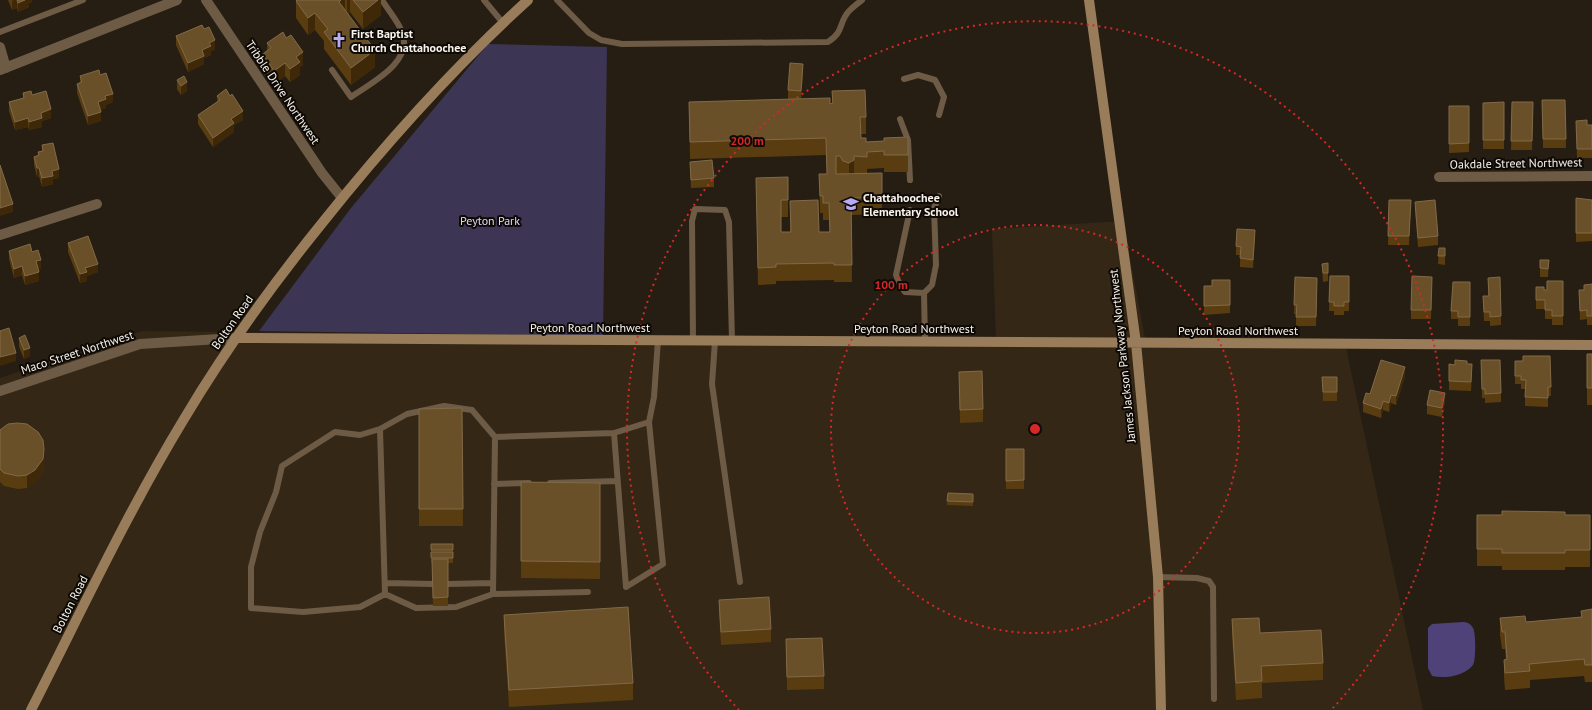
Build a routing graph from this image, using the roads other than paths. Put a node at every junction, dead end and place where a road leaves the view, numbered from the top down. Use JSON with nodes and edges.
{"nodes":[{"id":1,"x":83,"y":0,"type":"edge"},
{"id":2,"x":177,"y":0,"type":"edge"},
{"id":3,"x":206,"y":0,"type":"edge"},
{"id":4,"x":382,"y":0,"type":"edge"},
{"id":5,"x":484,"y":0,"type":"edge"},
{"id":6,"x":528,"y":0,"type":"edge"},
{"id":7,"x":558,"y":0,"type":"edge"},
{"id":8,"x":862,"y":0,"type":"edge"},
{"id":9,"x":1089,"y":0,"type":"edge"},
{"id":10,"x":503,"y":23,"type":"junction"},
{"id":11,"x":0,"y":32,"type":"edge"},
{"id":12,"x":0,"y":48,"type":"edge"},
{"id":13,"x":3,"y":69,"type":"edge"},
{"id":14,"x":332,"y":70,"type":"dead end"},
{"id":15,"x":904,"y":79,"type":"dead end"},
{"id":16,"x":939,"y":115,"type":"dead end"},
{"id":17,"x":900,"y":119,"type":"dead end"},
{"id":18,"x":1592,"y":176,"type":"edge"},
{"id":19,"x":1440,"y":177,"type":"dead end"},
{"id":20,"x":910,"y":180,"type":"dead end"},
{"id":21,"x":939,"y":196,"type":"dead end"},
{"id":22,"x":342,"y":198,"type":"junction"},
{"id":23,"x":97,"y":204,"type":"dead end"},
{"id":24,"x":910,"y":210,"type":"dead end"},
{"id":25,"x":0,"y":235,"type":"edge"},
{"id":26,"x":924,"y":293,"type":"junction"},
{"id":27,"x":235,"y":338,"type":"junction"},
{"id":28,"x":658,"y":340,"type":"junction"},
{"id":29,"x":693,"y":340,"type":"junction"},
{"id":30,"x":715,"y":340,"type":"junction"},
{"id":31,"x":732,"y":340,"type":"junction"},
{"id":32,"x":925,"y":341,"type":"junction"},
{"id":33,"x":1136,"y":343,"type":"junction"},
{"id":34,"x":1592,"y":345,"type":"edge"},
{"id":35,"x":0,"y":391,"type":"edge"},
{"id":36,"x":649,"y":422,"type":"junction"},
{"id":37,"x":380,"y":429,"type":"junction"},
{"id":38,"x":614,"y":433,"type":"junction"},
{"id":39,"x":495,"y":437,"type":"junction"},
{"id":40,"x":617,"y":481,"type":"junction"},
{"id":41,"x":533,"y":483,"type":"edge"},
{"id":42,"x":540,"y":483,"type":"edge"},
{"id":43,"x":494,"y":484,"type":"junction"},
{"id":44,"x":1158,"y":577,"type":"junction"},
{"id":45,"x":740,"y":582,"type":"dead end"},
{"id":46,"x":385,"y":583,"type":"junction"},
{"id":47,"x":493,"y":583,"type":"junction"},
{"id":48,"x":433,"y":584,"type":"edge"},
{"id":49,"x":448,"y":584,"type":"edge"},
{"id":50,"x":588,"y":592,"type":"dead end"},
{"id":51,"x":385,"y":594,"type":"junction"},
{"id":52,"x":493,"y":594,"type":"junction"},
{"id":53,"x":1214,"y":699,"type":"dead end"},
{"id":54,"x":31,"y":710,"type":"edge"},
{"id":55,"x":1161,"y":710,"type":"edge"}],
"edges":[{"from":1,"to":11,"type":"lane"},
{"from":2,"to":13,"type":"street"},
{"from":3,"to":22,"type":"street","name":"Tribble Drive Northwest"},
{"from":4,"to":14,"type":"lane"},
{"from":5,"to":10,"type":"lane"},
{"from":6,"to":10,"type":"main road","name":"Bolton Road"},
{"from":7,"to":8,"type":"lane"},
{"from":9,"to":33,"type":"main road","name":"James Jackson Parkway Northwest"},
{"from":10,"to":22,"type":"main road","name":"Bolton Road"},
{"from":12,"to":13,"type":"street"},
{"from":15,"to":16,"type":"lane"},
{"from":17,"to":20,"type":"lane"},
{"from":18,"to":19,"type":"street","name":"Oakdale Street Northwest"},
{"from":21,"to":26,"type":"lane"},
{"from":22,"to":27,"type":"main road","name":"Bolton Road"},
{"from":23,"to":25,"type":"street"},
{"from":24,"to":26,"type":"lane"},
{"from":26,"to":32,"type":"lane"},
{"from":27,"to":28,"type":"main road","name":"Peyton Road Northwest"},
{"from":27,"to":35,"type":"street","name":"Maco Street Northwest"},
{"from":27,"to":54,"type":"main road","name":"Bolton Road"},
{"from":28,"to":29,"type":"main road","name":"Peyton Road Northwest"},
{"from":28,"to":36,"type":"lane"},
{"from":29,"to":30,"type":"main road","name":"Peyton Road Northwest"},
{"from":29,"to":31,"type":"lane"},
{"from":30,"to":31,"type":"main road","name":"Peyton Road Northwest"},
{"from":30,"to":45,"type":"lane"},
{"from":31,"to":32,"type":"main road","name":"Peyton Road Northwest"},
{"from":32,"to":33,"type":"main road","name":"Peyton Road Northwest"},
{"from":33,"to":34,"type":"main road","name":"Peyton Road Northwest"},
{"from":33,"to":44,"type":"main road","name":"James Jackson Parkway Northwest"},
{"from":36,"to":38,"type":"lane"},
{"from":36,"to":40,"type":"lane"},
{"from":37,"to":39,"type":"lane"},
{"from":37,"to":46,"type":"lane"},
{"from":37,"to":51,"type":"lane"},
{"from":38,"to":39,"type":"lane"},
{"from":38,"to":40,"type":"lane"},
{"from":39,"to":43,"type":"lane"},
{"from":40,"to":42,"type":"lane"},
{"from":41,"to":43,"type":"lane"},
{"from":43,"to":47,"type":"lane"},
{"from":44,"to":53,"type":"lane"},
{"from":44,"to":55,"type":"main road","name":"James Jackson Parkway Northwest"},
{"from":46,"to":48,"type":"lane"},
{"from":46,"to":51,"type":"lane"},
{"from":47,"to":49,"type":"lane"},
{"from":47,"to":52,"type":"lane"},
{"from":50,"to":52,"type":"lane"},
{"from":51,"to":52,"type":"lane"}]}
